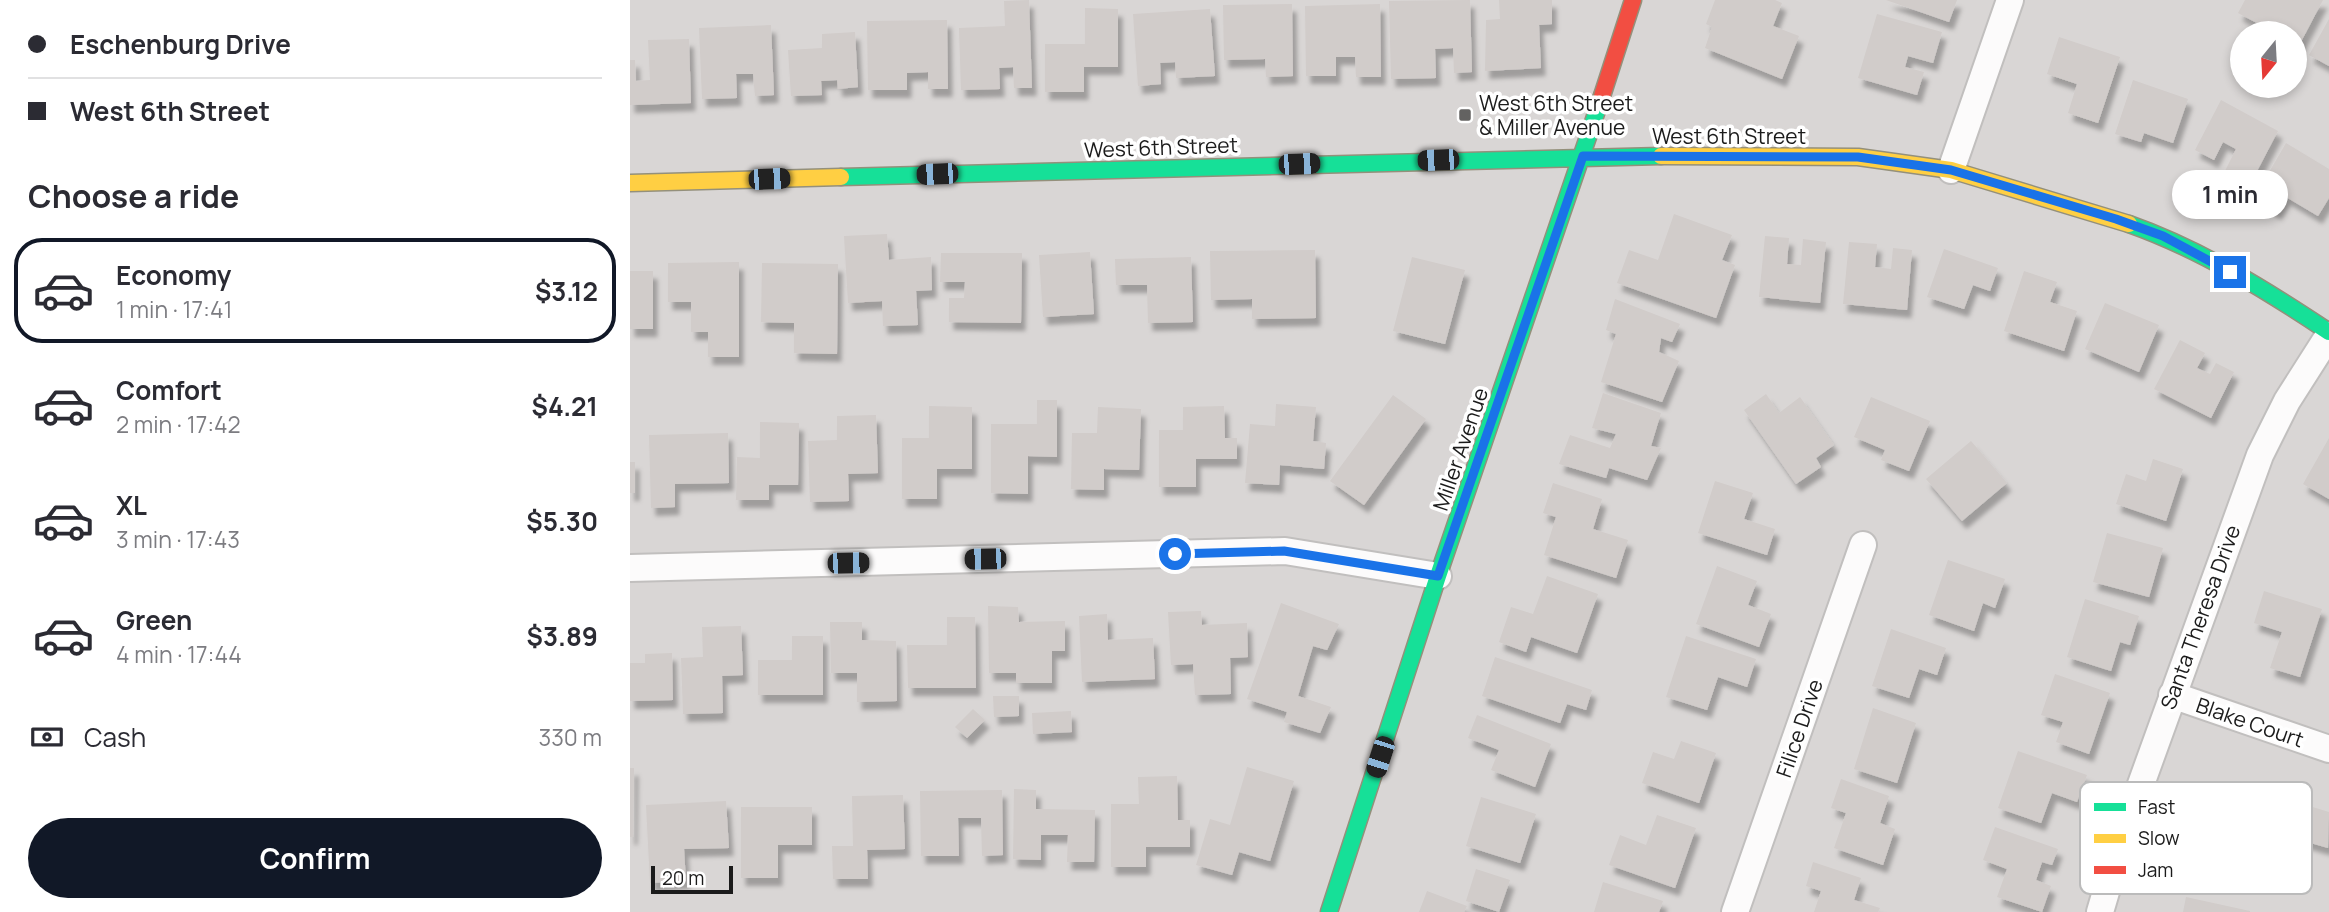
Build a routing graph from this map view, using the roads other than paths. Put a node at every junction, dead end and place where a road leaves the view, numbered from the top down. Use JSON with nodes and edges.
{"nodes":[{"id":1,"x":1633,"y":0,"type":"edge"},
{"id":2,"x":2010,"y":0,"type":"edge"},
{"id":3,"x":1583,"y":156,"type":"junction"},
{"id":4,"x":1951,"y":170,"type":"junction"},
{"id":5,"x":630,"y":183,"type":"edge"},
{"id":6,"x":2329,"y":334,"type":"edge"},
{"id":7,"x":1863,"y":545,"type":"dead end"},
{"id":8,"x":630,"y":569,"type":"edge"},
{"id":9,"x":1438,"y":576,"type":"junction"},
{"id":10,"x":2172,"y":695,"type":"junction"},
{"id":11,"x":2329,"y":749,"type":"edge"},
{"id":12,"x":2141,"y":782,"type":"edge"},
{"id":13,"x":2105,"y":894,"type":"edge"},
{"id":14,"x":1329,"y":912,"type":"edge"},
{"id":15,"x":1735,"y":912,"type":"edge"},
{"id":16,"x":2100,"y":912,"type":"edge"}],
"edges":[{"from":1,"to":3,"type":"street","name":"Miller Avenue"},
{"from":2,"to":4,"type":"street"},
{"from":3,"to":4,"type":"street","name":"West 6th Street"},
{"from":3,"to":5,"type":"street","name":"West 6th Street"},
{"from":3,"to":9,"type":"street","name":"Miller Avenue"},
{"from":4,"to":6,"type":"street","name":"West 6th Street"},
{"from":6,"to":10,"type":"street","name":"Santa Theresa Drive"},
{"from":7,"to":15,"type":"street","name":"Filice Drive"},
{"from":8,"to":9,"type":"street"},
{"from":9,"to":14,"type":"street","name":"Miller Avenue"},
{"from":10,"to":11,"type":"street","name":"Blake Court"},
{"from":10,"to":12,"type":"street","name":"Santa Theresa Drive"},
{"from":13,"to":16,"type":"street","name":"Santa Theresa Drive"}]}
